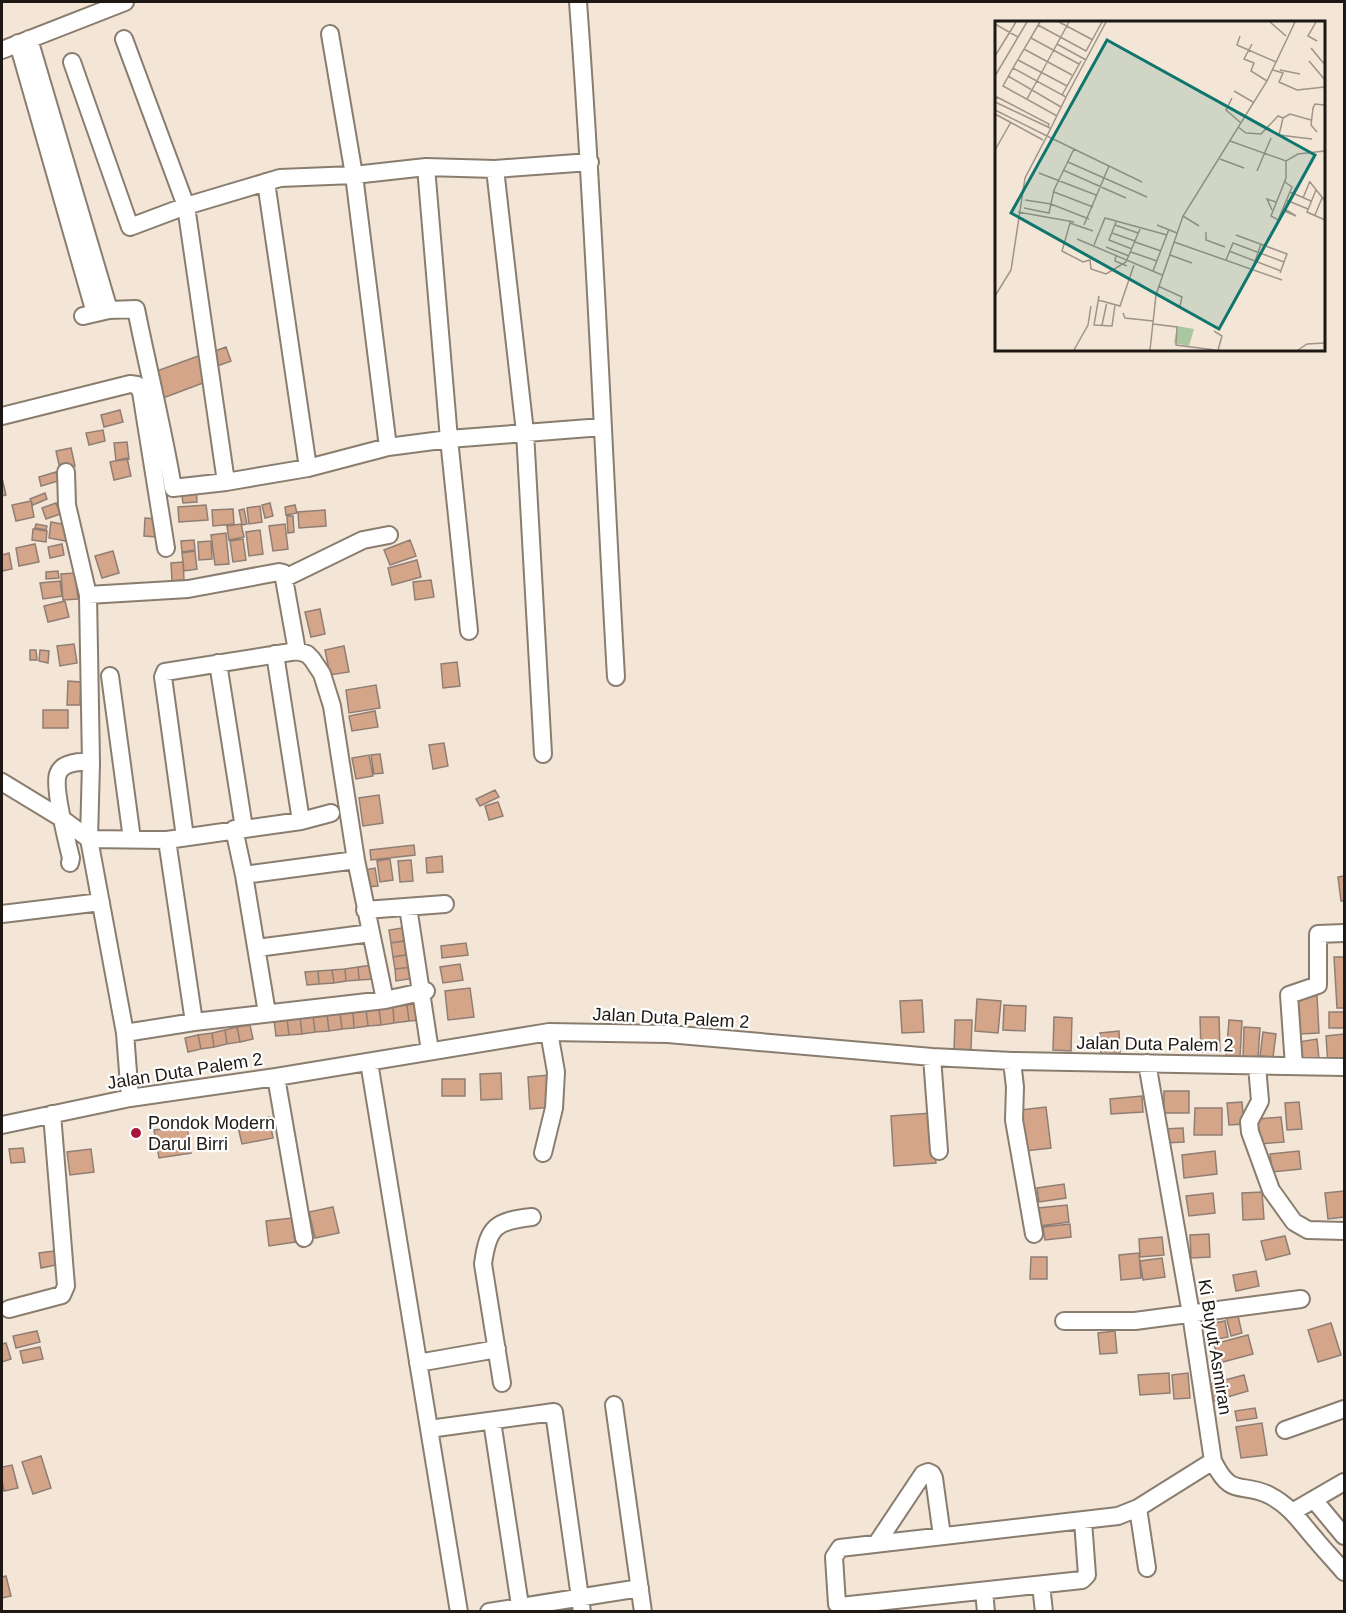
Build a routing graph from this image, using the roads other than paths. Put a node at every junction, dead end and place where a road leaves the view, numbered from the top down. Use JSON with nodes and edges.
{"nodes":[{"id":1,"x":126,"y":2,"type":"edge"},
{"id":2,"x":578,"y":2,"type":"edge"},
{"id":3,"x":330,"y":34,"type":"dead end"},
{"id":4,"x":124,"y":39,"type":"dead end"},
{"id":5,"x":23,"y":41,"type":"junction"},
{"id":6,"x":2,"y":50,"type":"edge"},
{"id":7,"x":72,"y":62,"type":"dead end"},
{"id":8,"x":590,"y":162,"type":"junction"},
{"id":9,"x":426,"y":167,"type":"junction"},
{"id":10,"x":495,"y":169,"type":"junction"},
{"id":11,"x":354,"y":174,"type":"junction"},
{"id":12,"x":266,"y":182,"type":"junction"},
{"id":13,"x":186,"y":206,"type":"junction"},
{"id":14,"x":2,"y":416,"type":"edge"},
{"id":15,"x":602,"y":427,"type":"junction"},
{"id":16,"x":525,"y":432,"type":"junction"},
{"id":17,"x":449,"y":438,"type":"junction"},
{"id":18,"x":388,"y":447,"type":"junction"},
{"id":19,"x":308,"y":468,"type":"junction"},
{"id":20,"x":66,"y":472,"type":"dead end"},
{"id":21,"x":226,"y":482,"type":"junction"},
{"id":22,"x":389,"y":535,"type":"dead end"},
{"id":23,"x":166,"y":548,"type":"dead end"},
{"id":24,"x":285,"y":578,"type":"junction"},
{"id":25,"x":88,"y":595,"type":"junction"},
{"id":26,"x":469,"y":631,"type":"dead end"},
{"id":27,"x":297,"y":651,"type":"junction"},
{"id":28,"x":275,"y":654,"type":"junction"},
{"id":29,"x":218,"y":663,"type":"junction"},
{"id":30,"x":110,"y":676,"type":"dead end"},
{"id":31,"x":616,"y":676,"type":"dead end"},
{"id":32,"x":543,"y":754,"type":"dead end"},
{"id":33,"x":91,"y":763,"type":"junction"},
{"id":34,"x":2,"y":782,"type":"edge"},
{"id":35,"x":332,"y":813,"type":"dead end"},
{"id":36,"x":61,"y":818,"type":"junction"},
{"id":37,"x":301,"y":821,"type":"junction"},
{"id":38,"x":239,"y":828,"type":"junction"},
{"id":39,"x":185,"y":837,"type":"junction"},
{"id":40,"x":89,"y":839,"type":"junction"},
{"id":41,"x":132,"y":839,"type":"junction"},
{"id":42,"x":167,"y":840,"type":"junction"},
{"id":43,"x":356,"y":860,"type":"junction"},
{"id":44,"x":70,"y":863,"type":"dead end"},
{"id":45,"x":244,"y":875,"type":"junction"},
{"id":46,"x":100,"y":902,"type":"junction"},
{"id":47,"x":445,"y":904,"type":"dead end"},
{"id":48,"x":408,"y":907,"type":"junction"},
{"id":49,"x":365,"y":910,"type":"junction"},
{"id":50,"x":2,"y":914,"type":"edge"},
{"id":51,"x":371,"y":933,"type":"junction"},
{"id":52,"x":1344,"y":933,"type":"edge"},
{"id":53,"x":257,"y":948,"type":"junction"},
{"id":54,"x":424,"y":992,"type":"junction"},
{"id":55,"x":384,"y":1000,"type":"junction"},
{"id":56,"x":267,"y":1013,"type":"junction"},
{"id":57,"x":194,"y":1022,"type":"junction"},
{"id":58,"x":549,"y":1032,"type":"junction"},
{"id":59,"x":125,"y":1033,"type":"junction"},
{"id":60,"x":430,"y":1051,"type":"junction"},
{"id":61,"x":932,"y":1057,"type":"junction"},
{"id":62,"x":1012,"y":1061,"type":"junction"},
{"id":63,"x":369,"y":1062,"type":"junction"},
{"id":64,"x":1147,"y":1063,"type":"junction"},
{"id":65,"x":1257,"y":1066,"type":"junction"},
{"id":66,"x":1294,"y":1066,"type":"junction"},
{"id":67,"x":1344,"y":1067,"type":"edge"},
{"id":68,"x":276,"y":1077,"type":"junction"},
{"id":69,"x":130,"y":1098,"type":"junction"},
{"id":70,"x":52,"y":1114,"type":"junction"},
{"id":71,"x":2,"y":1125,"type":"edge"},
{"id":72,"x":939,"y":1151,"type":"dead end"},
{"id":73,"x":543,"y":1153,"type":"dead end"},
{"id":74,"x":532,"y":1217,"type":"dead end"},
{"id":75,"x":1344,"y":1231,"type":"edge"},
{"id":76,"x":1034,"y":1234,"type":"dead end"},
{"id":77,"x":304,"y":1238,"type":"dead end"},
{"id":78,"x":1300,"y":1299,"type":"dead end"},
{"id":79,"x":9,"y":1309,"type":"dead end"},
{"id":80,"x":1191,"y":1314,"type":"junction"},
{"id":81,"x":1064,"y":1321,"type":"dead end"},
{"id":82,"x":497,"y":1349,"type":"junction"},
{"id":83,"x":418,"y":1362,"type":"junction"},
{"id":84,"x":502,"y":1383,"type":"dead end"},
{"id":85,"x":614,"y":1405,"type":"dead end"},
{"id":86,"x":1344,"y":1409,"type":"edge"},
{"id":87,"x":492,"y":1421,"type":"junction"},
{"id":88,"x":429,"y":1430,"type":"junction"},
{"id":89,"x":1285,"y":1430,"type":"dead end"},
{"id":90,"x":1213,"y":1461,"type":"junction"},
{"id":91,"x":1344,"y":1482,"type":"edge"},
{"id":92,"x":1315,"y":1501,"type":"junction"},
{"id":93,"x":1138,"y":1508,"type":"junction"},
{"id":94,"x":1294,"y":1511,"type":"junction"},
{"id":95,"x":1083,"y":1521,"type":"junction"},
{"id":96,"x":942,"y":1536,"type":"junction"},
{"id":97,"x":1344,"y":1536,"type":"edge"},
{"id":98,"x":877,"y":1543,"type":"junction"},
{"id":99,"x":1147,"y":1568,"type":"dead end"},
{"id":100,"x":1344,"y":1572,"type":"edge"},
{"id":101,"x":1041,"y":1585,"type":"junction"},
{"id":102,"x":640,"y":1588,"type":"junction"},
{"id":103,"x":984,"y":1591,"type":"junction"},
{"id":104,"x":581,"y":1604,"type":"edge"},
{"id":105,"x":929,"y":1604,"type":"edge"},
{"id":106,"x":912,"y":1605,"type":"edge"},
{"id":107,"x":520,"y":1609,"type":"edge"},
{"id":108,"x":459,"y":1611,"type":"edge"},
{"id":109,"x":489,"y":1611,"type":"edge"},
{"id":110,"x":643,"y":1611,"type":"edge"},
{"id":111,"x":986,"y":1611,"type":"edge"},
{"id":112,"x":1044,"y":1611,"type":"edge"}],
"edges":[{"from":1,"to":5,"type":"street"},
{"from":2,"to":8,"type":"street"},
{"from":3,"to":11,"type":"street"},
{"from":4,"to":13,"type":"street"},
{"from":5,"to":6,"type":"street"},
{"from":5,"to":21,"type":"street"},
{"from":7,"to":13,"type":"street"},
{"from":8,"to":10,"type":"street"},
{"from":8,"to":15,"type":"street"},
{"from":9,"to":10,"type":"street"},
{"from":9,"to":11,"type":"street"},
{"from":9,"to":17,"type":"street"},
{"from":10,"to":16,"type":"street"},
{"from":11,"to":12,"type":"street"},
{"from":11,"to":18,"type":"street"},
{"from":12,"to":13,"type":"street"},
{"from":12,"to":19,"type":"street"},
{"from":13,"to":21,"type":"street"},
{"from":14,"to":23,"type":"street"},
{"from":15,"to":16,"type":"street"},
{"from":15,"to":31,"type":"street"},
{"from":16,"to":17,"type":"street"},
{"from":16,"to":32,"type":"street"},
{"from":17,"to":18,"type":"street"},
{"from":17,"to":26,"type":"street"},
{"from":18,"to":19,"type":"street"},
{"from":19,"to":21,"type":"street"},
{"from":20,"to":25,"type":"street"},
{"from":22,"to":24,"type":"street"},
{"from":24,"to":25,"type":"street"},
{"from":24,"to":27,"type":"street"},
{"from":25,"to":33,"type":"street"},
{"from":27,"to":28,"type":"street"},
{"from":27,"to":43,"type":"street"},
{"from":28,"to":29,"type":"street"},
{"from":28,"to":37,"type":"street"},
{"from":29,"to":38,"type":"street"},
{"from":29,"to":39,"type":"street"},
{"from":30,"to":41,"type":"street"},
{"from":33,"to":36,"type":"street"},
{"from":33,"to":40,"type":"street"},
{"from":34,"to":36,"type":"street"},
{"from":35,"to":37,"type":"street"},
{"from":36,"to":40,"type":"street"},
{"from":36,"to":44,"type":"street"},
{"from":37,"to":38,"type":"street"},
{"from":38,"to":39,"type":"street"},
{"from":38,"to":45,"type":"street"},
{"from":39,"to":42,"type":"street"},
{"from":40,"to":41,"type":"street"},
{"from":40,"to":46,"type":"street"},
{"from":41,"to":42,"type":"street"},
{"from":42,"to":57,"type":"street"},
{"from":43,"to":45,"type":"street"},
{"from":43,"to":49,"type":"street"},
{"from":45,"to":53,"type":"street"},
{"from":46,"to":50,"type":"street"},
{"from":46,"to":59,"type":"street"},
{"from":47,"to":48,"type":"street"},
{"from":48,"to":49,"type":"street"},
{"from":48,"to":54,"type":"street"},
{"from":49,"to":51,"type":"street"},
{"from":51,"to":53,"type":"street"},
{"from":51,"to":55,"type":"street"},
{"from":52,"to":66,"type":"street"},
{"from":53,"to":56,"type":"street"},
{"from":54,"to":55,"type":"street"},
{"from":54,"to":60,"type":"street"},
{"from":55,"to":56,"type":"street"},
{"from":56,"to":57,"type":"street"},
{"from":57,"to":59,"type":"street"},
{"from":58,"to":60,"type":"street","name":"Jalan Duta Palem 2"},
{"from":58,"to":61,"type":"street","name":"Jalan Duta Palem 2"},
{"from":58,"to":73,"type":"street"},
{"from":59,"to":69,"type":"street"},
{"from":60,"to":63,"type":"street","name":"Jalan Duta Palem 2"},
{"from":61,"to":62,"type":"street","name":"Jalan Duta Palem 2"},
{"from":61,"to":72,"type":"street"},
{"from":62,"to":64,"type":"street","name":"Jalan Duta Palem 2"},
{"from":62,"to":76,"type":"street"},
{"from":63,"to":68,"type":"street","name":"Jalan Duta Palem 2"},
{"from":63,"to":83,"type":"street"},
{"from":64,"to":65,"type":"street","name":"Jalan Duta Palem 2"},
{"from":64,"to":80,"type":"street","name":"Ki Buyut Asmiran"},
{"from":65,"to":66,"type":"street","name":"Jalan Duta Palem 2"},
{"from":65,"to":75,"type":"street"},
{"from":66,"to":67,"type":"street","name":"Jalan Duta Palem 2"},
{"from":68,"to":69,"type":"street","name":"Jalan Duta Palem 2"},
{"from":68,"to":77,"type":"street"},
{"from":69,"to":70,"type":"street","name":"Jalan Duta Palem 2"},
{"from":70,"to":71,"type":"street","name":"Jalan Duta Palem 2"},
{"from":70,"to":79,"type":"street"},
{"from":74,"to":82,"type":"street"},
{"from":78,"to":80,"type":"street"},
{"from":80,"to":81,"type":"street"},
{"from":80,"to":90,"type":"street","name":"Ki Buyut Asmiran"},
{"from":82,"to":83,"type":"street"},
{"from":82,"to":84,"type":"street"},
{"from":83,"to":88,"type":"street"},
{"from":85,"to":102,"type":"street"},
{"from":86,"to":89,"type":"street"},
{"from":87,"to":88,"type":"street"},
{"from":87,"to":104,"type":"street"},
{"from":87,"to":107,"type":"street"},
{"from":88,"to":108,"type":"street"},
{"from":90,"to":93,"type":"street"},
{"from":90,"to":94,"type":"street","name":"Ki Buyut Asmiran"},
{"from":91,"to":92,"type":"street"},
{"from":92,"to":94,"type":"street"},
{"from":92,"to":97,"type":"street"},
{"from":93,"to":95,"type":"street"},
{"from":93,"to":99,"type":"street"},
{"from":94,"to":100,"type":"street","name":"Ki Buyut Asmiran"},
{"from":95,"to":96,"type":"street"},
{"from":95,"to":101,"type":"street"},
{"from":96,"to":98,"type":"street"},
{"from":96,"to":98,"type":"street"},
{"from":98,"to":106,"type":"street"},
{"from":101,"to":103,"type":"street"},
{"from":101,"to":112,"type":"street"},
{"from":102,"to":104,"type":"street"},
{"from":102,"to":110,"type":"street"},
{"from":103,"to":105,"type":"street"},
{"from":103,"to":111,"type":"street"},
{"from":104,"to":107,"type":"street"},
{"from":105,"to":106,"type":"street"},
{"from":107,"to":109,"type":"street"}]}
